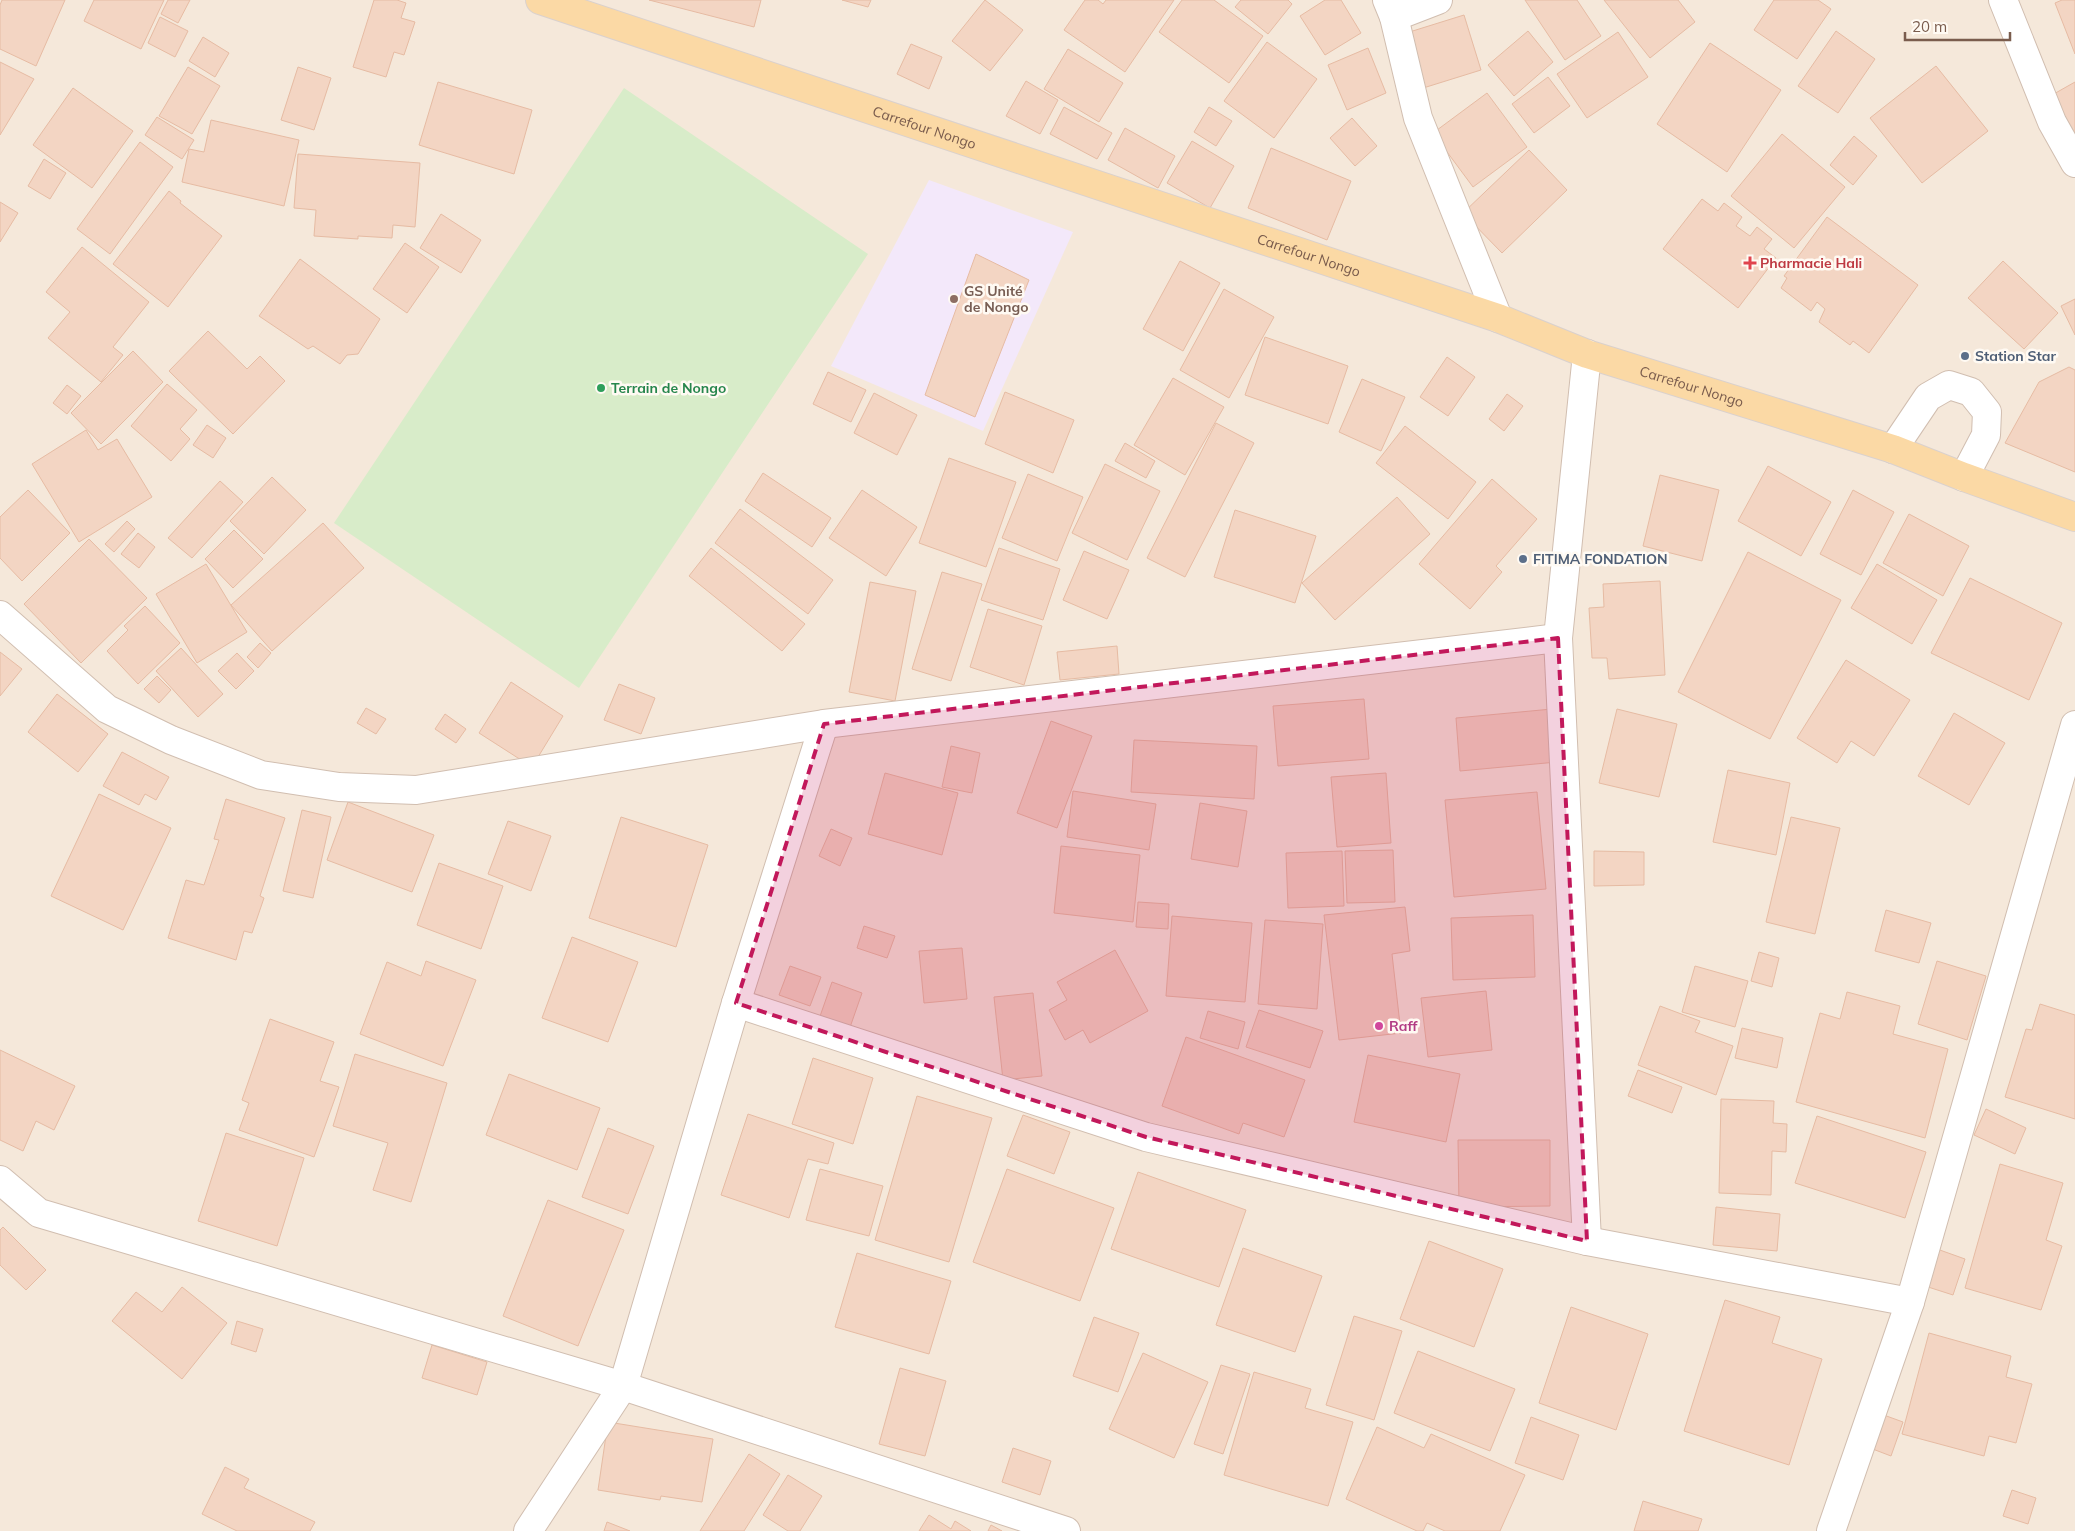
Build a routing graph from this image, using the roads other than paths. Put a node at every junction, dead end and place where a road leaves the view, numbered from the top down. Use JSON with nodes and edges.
{"nodes":[{"id":1,"x":540,"y":0,"type":"edge"},
{"id":2,"x":1438,"y":0,"type":"edge"},
{"id":3,"x":2003,"y":0,"type":"edge"},
{"id":4,"x":1390,"y":8,"type":"edge"},
{"id":5,"x":2075,"y":163,"type":"edge"},
{"id":6,"x":1498,"y":318,"type":"junction"},
{"id":7,"x":1587,"y":354,"type":"junction"},
{"id":8,"x":1893,"y":449,"type":"junction"},
{"id":9,"x":1964,"y":477,"type":"junction"},
{"id":10,"x":2075,"y":517,"type":"edge"},
{"id":11,"x":0,"y":615,"type":"edge"},
{"id":12,"x":1558,"y":638,"type":"junction"},
{"id":13,"x":824,"y":724,"type":"junction"},
{"id":14,"x":2075,"y":725,"type":"edge"},
{"id":15,"x":736,"y":1003,"type":"junction"},
{"id":16,"x":0,"y":1180,"type":"edge"},
{"id":17,"x":1587,"y":1241,"type":"junction"},
{"id":18,"x":1910,"y":1302,"type":"junction"},
{"id":19,"x":623,"y":1386,"type":"junction"},
{"id":20,"x":528,"y":1531,"type":"edge"},
{"id":21,"x":1066,"y":1531,"type":"edge"},
{"id":22,"x":1831,"y":1531,"type":"edge"}],
"edges":[{"from":1,"to":6,"type":"main road","name":"Carrefour Nongo"},
{"from":2,"to":4,"type":"street"},
{"from":3,"to":5,"type":"street"},
{"from":4,"to":6,"type":"street"},
{"from":6,"to":7,"type":"main road","name":"Carrefour Nongo"},
{"from":7,"to":8,"type":"main road","name":"Carrefour Nongo"},
{"from":7,"to":12,"type":"street"},
{"from":8,"to":9,"type":"main road","name":"Carrefour Nongo"},
{"from":8,"to":9,"type":"street"},
{"from":9,"to":10,"type":"main road","name":"Carrefour Nongo"},
{"from":11,"to":13,"type":"street"},
{"from":12,"to":13,"type":"street"},
{"from":12,"to":17,"type":"street"},
{"from":13,"to":15,"type":"street"},
{"from":14,"to":18,"type":"street"},
{"from":15,"to":17,"type":"street"},
{"from":15,"to":19,"type":"street"},
{"from":16,"to":19,"type":"street"},
{"from":17,"to":18,"type":"street"},
{"from":18,"to":22,"type":"street"},
{"from":19,"to":20,"type":"street"},
{"from":19,"to":21,"type":"street"}]}
